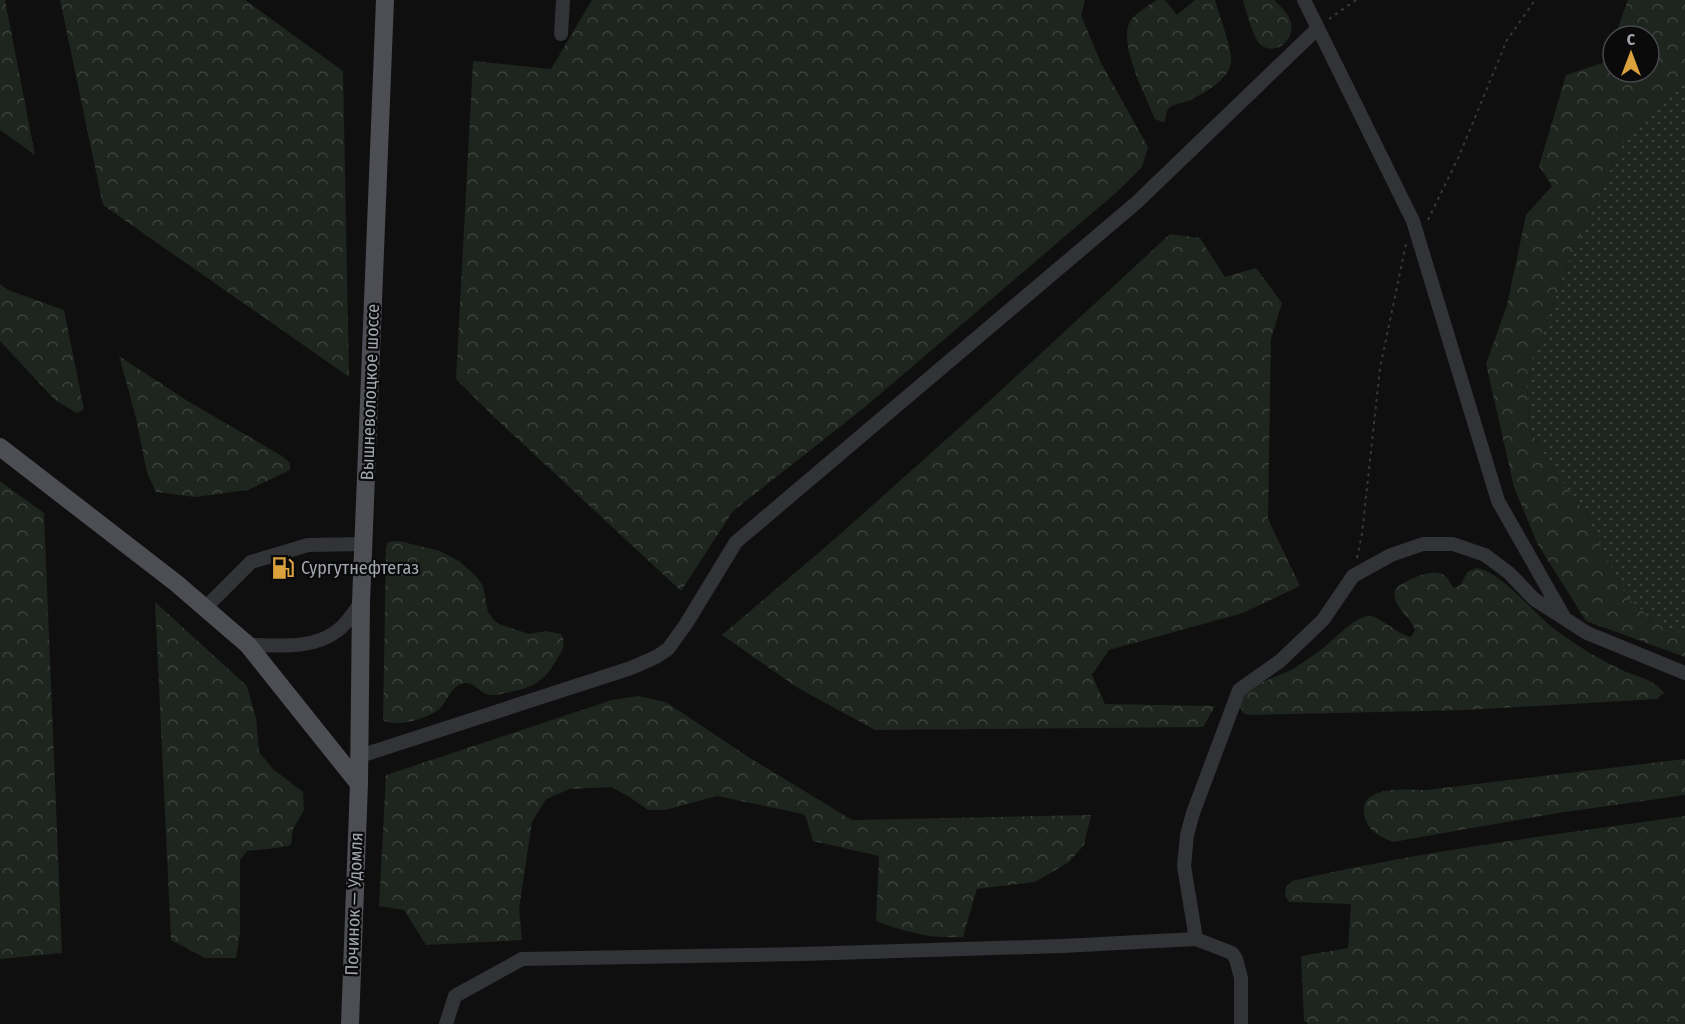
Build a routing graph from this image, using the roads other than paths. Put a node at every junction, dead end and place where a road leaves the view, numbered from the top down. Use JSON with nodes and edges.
{"nodes":[{"id":1,"x":385,"y":0,"type":"edge"},
{"id":2,"x":563,"y":0,"type":"edge"},
{"id":3,"x":1304,"y":0,"type":"edge"},
{"id":4,"x":1318,"y":28,"type":"junction"},
{"id":5,"x":561,"y":34,"type":"dead end"},
{"id":6,"x":0,"y":447,"type":"edge"},
{"id":7,"x":364,"y":544,"type":"junction"},
{"id":8,"x":361,"y":602,"type":"junction"},
{"id":9,"x":205,"y":608,"type":"junction"},
{"id":10,"x":1565,"y":619,"type":"junction"},
{"id":11,"x":248,"y":645,"type":"junction"},
{"id":12,"x":1685,"y":673,"type":"edge"},
{"id":13,"x":360,"y":756,"type":"junction"},
{"id":14,"x":359,"y":784,"type":"junction"},
{"id":15,"x":1196,"y":939,"type":"junction"},
{"id":16,"x":350,"y":1024,"type":"edge"},
{"id":17,"x":446,"y":1024,"type":"edge"},
{"id":18,"x":1241,"y":1024,"type":"edge"}],
"edges":[{"from":1,"to":7,"type":"main road","name":"Вышневолоцкое шоссе"},
{"from":2,"to":5,"type":"street"},
{"from":3,"to":4,"type":"street"},
{"from":4,"to":10,"type":"street"},
{"from":4,"to":13,"type":"street"},
{"from":6,"to":9,"type":"main road"},
{"from":7,"to":8,"type":"main road","name":"Вышневолоцкое шоссе"},
{"from":7,"to":9,"type":"street"},
{"from":8,"to":11,"type":"street"},
{"from":8,"to":13,"type":"main road","name":"Вышневолоцкое шоссе"},
{"from":9,"to":11,"type":"main road"},
{"from":10,"to":12,"type":"street"},
{"from":10,"to":15,"type":"street"},
{"from":11,"to":14,"type":"main road"},
{"from":13,"to":14,"type":"main road","name":"Вышневолоцкое шоссе"},
{"from":14,"to":16,"type":"main road","name":"Починок — Удомля"},
{"from":15,"to":17,"type":"street"},
{"from":15,"to":18,"type":"street"}]}
